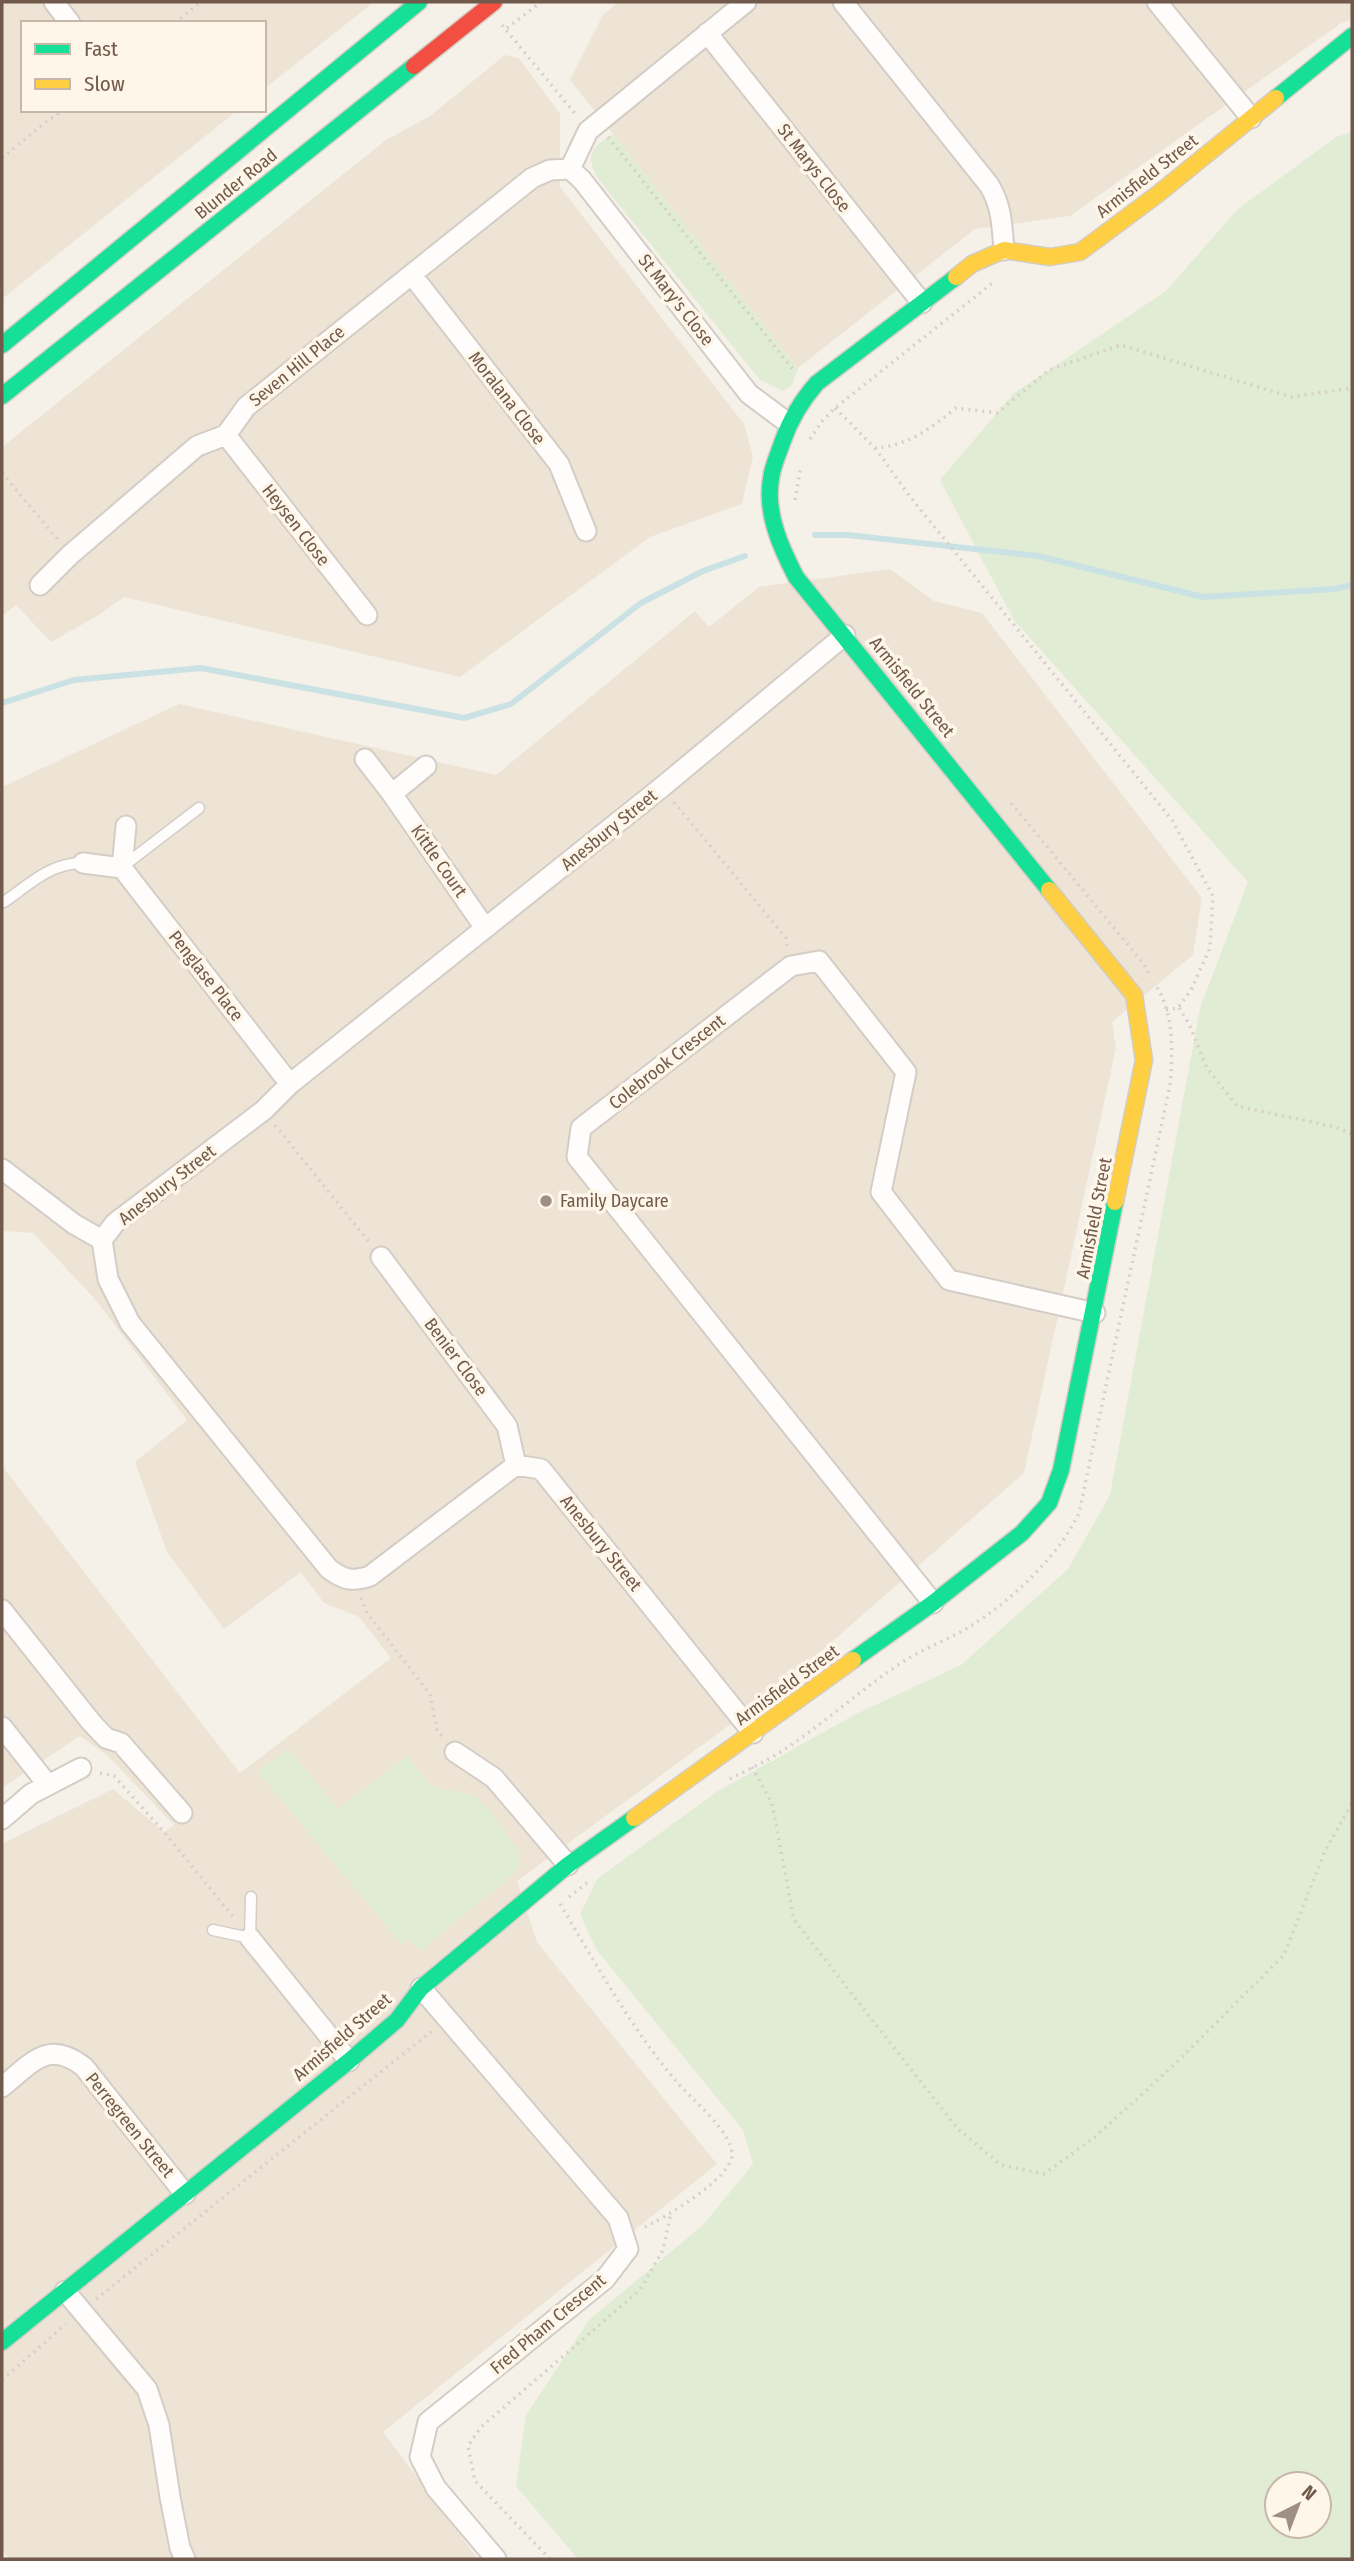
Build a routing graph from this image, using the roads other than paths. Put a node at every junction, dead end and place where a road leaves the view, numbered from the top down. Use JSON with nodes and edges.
{"nodes":[{"id":1,"x":54,"y":2,"type":"edge"},
{"id":2,"x":419,"y":2,"type":"edge"},
{"id":3,"x":746,"y":2,"type":"edge"},
{"id":4,"x":843,"y":2,"type":"edge"},
{"id":5,"x":1157,"y":2,"type":"edge"},
{"id":6,"x":491,"y":4,"type":"edge"},
{"id":7,"x":69,"y":21,"type":"edge"},
{"id":8,"x":707,"y":33,"type":"junction"},
{"id":9,"x":1352,"y":36,"type":"edge"},
{"id":10,"x":1251,"y":118,"type":"junction"},
{"id":11,"x":570,"y":169,"type":"junction"},
{"id":12,"x":1004,"y":250,"type":"junction"},
{"id":13,"x":412,"y":275,"type":"junction"},
{"id":14,"x":922,"y":303,"type":"junction"},
{"id":15,"x":2,"y":345,"type":"edge"},
{"id":16,"x":2,"y":396,"type":"edge"},
{"id":17,"x":788,"y":423,"type":"junction"},
{"id":18,"x":226,"y":435,"type":"junction"},
{"id":19,"x":586,"y":531,"type":"dead end"},
{"id":20,"x":40,"y":585,"type":"dead end"},
{"id":21,"x":367,"y":615,"type":"dead end"},
{"id":22,"x":845,"y":635,"type":"junction"},
{"id":23,"x":365,"y":760,"type":"dead end"},
{"id":24,"x":426,"y":766,"type":"dead end"},
{"id":25,"x":392,"y":794,"type":"junction"},
{"id":26,"x":199,"y":808,"type":"dead end"},
{"id":27,"x":125,"y":826,"type":"dead end"},
{"id":28,"x":83,"y":863,"type":"joint"},
{"id":29,"x":122,"y":868,"type":"junction"},
{"id":30,"x":4,"y":902,"type":"dead end"},
{"id":31,"x":485,"y":928,"type":"junction"},
{"id":32,"x":290,"y":1084,"type":"junction"},
{"id":33,"x":2,"y":1168,"type":"edge"},
{"id":34,"x":102,"y":1240,"type":"junction"},
{"id":35,"x":381,"y":1257,"type":"road end"},
{"id":36,"x":1095,"y":1313,"type":"junction"},
{"id":37,"x":516,"y":1465,"type":"junction"},
{"id":38,"x":933,"y":1603,"type":"junction"},
{"id":39,"x":2,"y":1610,"type":"edge"},
{"id":40,"x":2,"y":1727,"type":"edge"},
{"id":41,"x":753,"y":1733,"type":"junction"},
{"id":42,"x":455,"y":1752,"type":"road end"},
{"id":43,"x":81,"y":1768,"type":"road end"},
{"id":44,"x":48,"y":1785,"type":"junction"},
{"id":45,"x":182,"y":1813,"type":"dead end"},
{"id":46,"x":2,"y":1819,"type":"edge"},
{"id":47,"x":568,"y":1865,"type":"junction"},
{"id":48,"x":251,"y":1896,"type":"dead end"},
{"id":49,"x":213,"y":1930,"type":"dead end"},
{"id":50,"x":250,"y":1938,"type":"junction"},
{"id":51,"x":422,"y":1988,"type":"junction"},
{"id":52,"x":349,"y":2061,"type":"junction"},
{"id":53,"x":2,"y":2087,"type":"edge"},
{"id":54,"x":185,"y":2194,"type":"junction"},
{"id":55,"x":65,"y":2291,"type":"junction"},
{"id":56,"x":2,"y":2342,"type":"edge"},
{"id":57,"x":185,"y":2559,"type":"edge"},
{"id":58,"x":496,"y":2559,"type":"edge"}],
"edges":[{"from":1,"to":7,"type":"street"},
{"from":2,"to":15,"type":"street","name":"Blunder Road"},
{"from":3,"to":8,"type":"street"},
{"from":4,"to":12,"type":"street"},
{"from":5,"to":10,"type":"street"},
{"from":6,"to":16,"type":"street","name":"Blunder Road"},
{"from":8,"to":11,"type":"street"},
{"from":8,"to":14,"type":"street","name":"St Marys Close"},
{"from":9,"to":10,"type":"street","name":"Armisfield Street"},
{"from":10,"to":12,"type":"street","name":"Armisfield Street"},
{"from":11,"to":13,"type":"street","name":"Seven Hill Place"},
{"from":11,"to":17,"type":"street","name":"St Mary's Close"},
{"from":12,"to":14,"type":"street","name":"Armisfield Street"},
{"from":13,"to":18,"type":"street","name":"Seven Hill Place"},
{"from":13,"to":19,"type":"street","name":"Moralana Close"},
{"from":14,"to":17,"type":"street","name":"Armisfield Street"},
{"from":17,"to":22,"type":"street","name":"Armisfield Street"},
{"from":18,"to":20,"type":"street"},
{"from":18,"to":21,"type":"street","name":"Heysen Close"},
{"from":22,"to":31,"type":"street","name":"Anesbury Street"},
{"from":22,"to":36,"type":"street","name":"Armisfield Street"},
{"from":23,"to":25,"type":"street","name":"Kittle Court"},
{"from":24,"to":25,"type":"street"},
{"from":25,"to":31,"type":"street","name":"Kittle Court"},
{"from":26,"to":29,"type":"lane"},
{"from":27,"to":29,"type":"street"},
{"from":28,"to":29,"type":"street"},
{"from":28,"to":30,"type":"lane"},
{"from":29,"to":32,"type":"street","name":"Penglase Place"},
{"from":31,"to":32,"type":"street","name":"Anesbury Street"},
{"from":32,"to":34,"type":"street","name":"Anesbury Street"},
{"from":33,"to":34,"type":"street"},
{"from":34,"to":37,"type":"street"},
{"from":35,"to":37,"type":"street","name":"Benier Close"},
{"from":36,"to":38,"type":"street","name":"Armisfield Street"},
{"from":36,"to":38,"type":"street","name":"Colebrook Crescent"},
{"from":37,"to":41,"type":"street","name":"Anesbury Street"},
{"from":38,"to":41,"type":"street","name":"Armisfield Street"},
{"from":39,"to":45,"type":"street"},
{"from":40,"to":44,"type":"street"},
{"from":41,"to":47,"type":"street","name":"Armisfield Street"},
{"from":42,"to":47,"type":"street"},
{"from":43,"to":44,"type":"street"},
{"from":44,"to":46,"type":"street"},
{"from":47,"to":51,"type":"street","name":"Armisfield Street"},
{"from":48,"to":50,"type":"lane"},
{"from":49,"to":50,"type":"lane"},
{"from":50,"to":52,"type":"street"},
{"from":51,"to":52,"type":"street","name":"Armisfield Street"},
{"from":51,"to":58,"type":"street","name":"Fred Pham Crescent"},
{"from":52,"to":54,"type":"street","name":"Armisfield Street"},
{"from":53,"to":54,"type":"street","name":"Perregreen Street"},
{"from":54,"to":55,"type":"street","name":"Armisfield Street"},
{"from":55,"to":56,"type":"street","name":"Armisfield Street"},
{"from":55,"to":57,"type":"street"}]}
